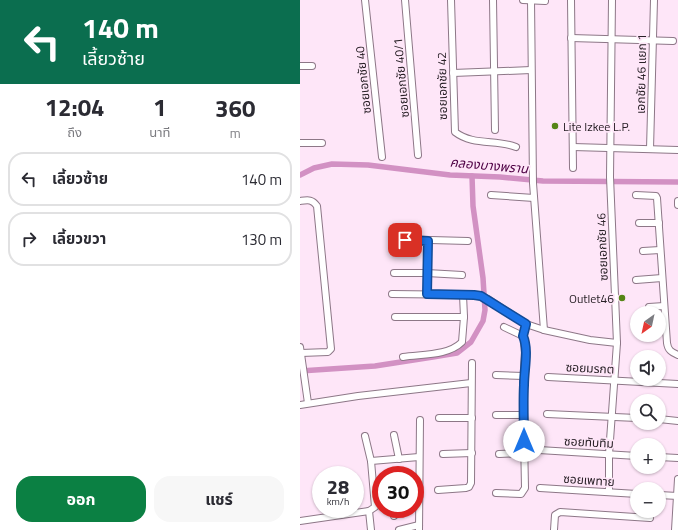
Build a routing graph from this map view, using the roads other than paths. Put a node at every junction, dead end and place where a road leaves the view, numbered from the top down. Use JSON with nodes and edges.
{"nodes":[{"id":1,"x":365,"y":0,"type":"edge"},
{"id":2,"x":405,"y":0,"type":"edge"},
{"id":3,"x":451,"y":0,"type":"edge"},
{"id":4,"x":493,"y":0,"type":"edge"},
{"id":5,"x":523,"y":0,"type":"edge"},
{"id":6,"x":531,"y":0,"type":"edge"},
{"id":7,"x":545,"y":0,"type":"edge"},
{"id":8,"x":571,"y":0,"type":"edge"},
{"id":9,"x":612,"y":0,"type":"edge"},
{"id":10,"x":654,"y":0,"type":"edge"},
{"id":11,"x":572,"y":38,"type":"junction"},
{"id":12,"x":612,"y":38,"type":"junction"},
{"id":13,"x":653,"y":40,"type":"junction"},
{"id":14,"x":673,"y":41,"type":"dead end"},
{"id":15,"x":300,"y":66,"type":"edge"},
{"id":16,"x":312,"y":66,"type":"dead end"},
{"id":17,"x":531,"y":70,"type":"junction"},
{"id":18,"x":494,"y":72,"type":"junction"},
{"id":19,"x":453,"y":73,"type":"junction"},
{"id":20,"x":495,"y":130,"type":"dead end"},
{"id":21,"x":300,"y":143,"type":"edge"},
{"id":22,"x":322,"y":143,"type":"dead end"},
{"id":23,"x":516,"y":147,"type":"dead end"},
{"id":24,"x":573,"y":147,"type":"junction"},
{"id":25,"x":611,"y":148,"type":"junction"},
{"id":26,"x":650,"y":149,"type":"junction"},
{"id":27,"x":678,"y":150,"type":"edge"},
{"id":28,"x":418,"y":155,"type":"dead end"},
{"id":29,"x":382,"y":157,"type":"dead end"},
{"id":30,"x":573,"y":168,"type":"dead end"},
{"id":31,"x":636,"y":194,"type":"dead end"},
{"id":32,"x":491,"y":195,"type":"dead end"},
{"id":33,"x":534,"y":198,"type":"junction"},
{"id":34,"x":300,"y":201,"type":"edge"},
{"id":35,"x":678,"y":201,"type":"edge"},
{"id":36,"x":678,"y":205,"type":"edge"},
{"id":37,"x":640,"y":223,"type":"dead end"},
{"id":38,"x":659,"y":223,"type":"junction"},
{"id":39,"x":393,"y":240,"type":"dead end"},
{"id":40,"x":428,"y":241,"type":"junction"},
{"id":41,"x":468,"y":241,"type":"dead end"},
{"id":42,"x":660,"y":250,"type":"junction"},
{"id":43,"x":643,"y":251,"type":"dead end"},
{"id":44,"x":394,"y":273,"type":"dead end"},
{"id":45,"x":427,"y":273,"type":"junction"},
{"id":46,"x":462,"y":275,"type":"dead end"},
{"id":47,"x":662,"y":278,"type":"junction"},
{"id":48,"x":636,"y":280,"type":"dead end"},
{"id":49,"x":392,"y":294,"type":"dead end"},
{"id":50,"x":427,"y":294,"type":"junction"},
{"id":51,"x":463,"y":294,"type":"junction"},
{"id":52,"x":664,"y":306,"type":"edge"},
{"id":53,"x":395,"y":317,"type":"dead end"},
{"id":54,"x":464,"y":317,"type":"junction"},
{"id":55,"x":526,"y":324,"type":"junction"},
{"id":56,"x":504,"y":328,"type":"dead end"},
{"id":57,"x":544,"y":330,"type":"junction"},
{"id":58,"x":666,"y":333,"type":"edge"},
{"id":59,"x":523,"y":336,"type":"junction"},
{"id":60,"x":617,"y":343,"type":"junction"},
{"id":61,"x":300,"y":350,"type":"edge"},
{"id":62,"x":678,"y":355,"type":"edge"},
{"id":63,"x":403,"y":357,"type":"dead end"},
{"id":64,"x":472,"y":363,"type":"dead end"},
{"id":65,"x":496,"y":375,"type":"dead end"},
{"id":66,"x":524,"y":376,"type":"junction"},
{"id":67,"x":548,"y":377,"type":"dead end"},
{"id":68,"x":614,"y":380,"type":"junction"},
{"id":69,"x":471,"y":383,"type":"junction"},
{"id":70,"x":678,"y":384,"type":"edge"},
{"id":71,"x":308,"y":403,"type":"junction"},
{"id":72,"x":300,"y":405,"type":"edge"},
{"id":73,"x":547,"y":414,"type":"dead end"},
{"id":74,"x":496,"y":415,"type":"dead end"},
{"id":75,"x":524,"y":415,"type":"junction"},
{"id":76,"x":612,"y":416,"type":"junction"},
{"id":77,"x":630,"y":417,"type":"edge"},
{"id":78,"x":439,"y":418,"type":"dead end"},
{"id":79,"x":472,"y":418,"type":"junction"},
{"id":80,"x":420,"y":420,"type":"dead end"},
{"id":81,"x":666,"y":420,"type":"edge"},
{"id":82,"x":678,"y":421,"type":"edge"},
{"id":83,"x":394,"y":435,"type":"dead end"},
{"id":84,"x":365,"y":436,"type":"dead end"},
{"id":85,"x":540,"y":450,"type":"dead end"},
{"id":86,"x":443,"y":454,"type":"dead end"},
{"id":87,"x":472,"y":454,"type":"junction"},
{"id":88,"x":498,"y":454,"type":"dead end"},
{"id":89,"x":524,"y":454,"type":"junction"},
{"id":90,"x":609,"y":454,"type":"junction"},
{"id":91,"x":630,"y":456,"type":"edge"},
{"id":92,"x":419,"y":457,"type":"junction"},
{"id":93,"x":666,"y":457,"type":"edge"},
{"id":94,"x":678,"y":458,"type":"edge"},
{"id":95,"x":399,"y":459,"type":"junction"},
{"id":96,"x":371,"y":461,"type":"junction"},
{"id":97,"x":418,"y":466,"type":"edge"},
{"id":98,"x":372,"y":474,"type":"edge"},
{"id":99,"x":678,"y":478,"type":"edge"},
{"id":100,"x":540,"y":488,"type":"dead end"},
{"id":101,"x":438,"y":490,"type":"dead end"},
{"id":102,"x":609,"y":492,"type":"junction"},
{"id":103,"x":496,"y":493,"type":"dead end"},
{"id":104,"x":630,"y":494,"type":"edge"},
{"id":105,"x":666,"y":495,"type":"edge"},
{"id":106,"x":677,"y":496,"type":"edge"},
{"id":107,"x":370,"y":511,"type":"joint"},
{"id":108,"x":630,"y":517,"type":"edge"},
{"id":109,"x":418,"y":518,"type":"edge"},
{"id":110,"x":300,"y":521,"type":"edge"},
{"id":111,"x":419,"y":528,"type":"edge"},
{"id":112,"x":371,"y":530,"type":"edge"},
{"id":113,"x":399,"y":530,"type":"edge"},
{"id":114,"x":554,"y":530,"type":"edge"},
{"id":115,"x":675,"y":530,"type":"edge"}],
"edges":[{"from":1,"to":29,"type":"street","name":"ซอยเอกชัย 40"},
{"from":2,"to":28,"type":"street","name":"ซอยเอกชัย 40/1"},
{"from":3,"to":19,"type":"street","name":"ซอยเอกชัย 42"},
{"from":4,"to":18,"type":"street"},
{"from":5,"to":6,"type":"street"},
{"from":6,"to":7,"type":"street"},
{"from":6,"to":17,"type":"street"},
{"from":8,"to":11,"type":"street"},
{"from":9,"to":12,"type":"street","name":"ซอยเอกชัย 46"},
{"from":10,"to":13,"type":"street","name":"เอกชัย 46 แยก 1"},
{"from":11,"to":12,"type":"street"},
{"from":11,"to":24,"type":"street"},
{"from":12,"to":13,"type":"street"},
{"from":12,"to":25,"type":"street","name":"ซอยเอกชัย 46"},
{"from":13,"to":14,"type":"street"},
{"from":13,"to":26,"type":"street","name":"เอกชัย 46 แยก 1"},
{"from":15,"to":16,"type":"street"},
{"from":17,"to":18,"type":"street"},
{"from":17,"to":33,"type":"street"},
{"from":18,"to":19,"type":"street"},
{"from":18,"to":20,"type":"street"},
{"from":19,"to":23,"type":"street","name":"ซอยเอกชัย 42"},
{"from":21,"to":22,"type":"street"},
{"from":24,"to":25,"type":"street"},
{"from":24,"to":30,"type":"street"},
{"from":25,"to":26,"type":"street"},
{"from":25,"to":60,"type":"street","name":"ซอยเอกชัย 46"},
{"from":26,"to":27,"type":"street"},
{"from":31,"to":38,"type":"street"},
{"from":32,"to":33,"type":"street"},
{"from":33,"to":57,"type":"street"},
{"from":34,"to":61,"type":"street"},
{"from":35,"to":36,"type":"street"},
{"from":37,"to":38,"type":"street"},
{"from":38,"to":42,"type":"street"},
{"from":39,"to":40,"type":"street"},
{"from":40,"to":41,"type":"street"},
{"from":40,"to":45,"type":"street"},
{"from":42,"to":43,"type":"street"},
{"from":42,"to":47,"type":"street"},
{"from":44,"to":45,"type":"street"},
{"from":45,"to":46,"type":"street"},
{"from":45,"to":50,"type":"street"},
{"from":47,"to":48,"type":"street"},
{"from":47,"to":52,"type":"street"},
{"from":49,"to":50,"type":"street"},
{"from":50,"to":51,"type":"street"},
{"from":51,"to":54,"type":"street"},
{"from":51,"to":55,"type":"street"},
{"from":53,"to":54,"type":"street"},
{"from":54,"to":63,"type":"street"},
{"from":55,"to":57,"type":"street"},
{"from":55,"to":59,"type":"street"},
{"from":56,"to":59,"type":"street"},
{"from":57,"to":60,"type":"street"},
{"from":58,"to":62,"type":"street"},
{"from":59,"to":66,"type":"street"},
{"from":60,"to":68,"type":"street","name":"ซอยเอกชัย 46"},
{"from":61,"to":71,"type":"street"},
{"from":64,"to":69,"type":"street"},
{"from":65,"to":66,"type":"street"},
{"from":66,"to":75,"type":"street"},
{"from":67,"to":68,"type":"street","name":"ซอยมรกต"},
{"from":68,"to":70,"type":"street","name":"ซอยมรกต"},
{"from":68,"to":76,"type":"street","name":"ซอยเอกชัย 46"},
{"from":69,"to":71,"type":"street"},
{"from":69,"to":79,"type":"street"},
{"from":71,"to":72,"type":"street"},
{"from":73,"to":76,"type":"street"},
{"from":74,"to":75,"type":"street"},
{"from":75,"to":89,"type":"street"},
{"from":76,"to":77,"type":"street"},
{"from":76,"to":90,"type":"street","name":"ซอยเอกชัย 46"},
{"from":78,"to":79,"type":"street"},
{"from":79,"to":87,"type":"street"},
{"from":80,"to":92,"type":"street"},
{"from":81,"to":82,"type":"street"},
{"from":83,"to":95,"type":"street"},
{"from":84,"to":96,"type":"street"},
{"from":85,"to":90,"type":"street","name":"ซอยทับทิม"},
{"from":86,"to":87,"type":"street"},
{"from":87,"to":101,"type":"street"},
{"from":88,"to":89,"type":"street"},
{"from":89,"to":103,"type":"street"},
{"from":90,"to":91,"type":"street","name":"ซอยทับทิม"},
{"from":90,"to":102,"type":"street","name":"ซอยเอกชัย 46"},
{"from":92,"to":95,"type":"street"},
{"from":92,"to":97,"type":"street"},
{"from":93,"to":94,"type":"street"},
{"from":95,"to":96,"type":"street"},
{"from":96,"to":98,"type":"street"},
{"from":99,"to":106,"type":"street"},
{"from":100,"to":102,"type":"street","name":"ซอยเพทาย"},
{"from":102,"to":104,"type":"street","name":"ซอยเพทาย"},
{"from":105,"to":106,"type":"street"},
{"from":106,"to":115,"type":"street"},
{"from":107,"to":110,"type":"street"},
{"from":107,"to":112,"type":"street"},
{"from":108,"to":114,"type":"street"},
{"from":109,"to":111,"type":"street"},
{"from":111,"to":113,"type":"street"}]}
